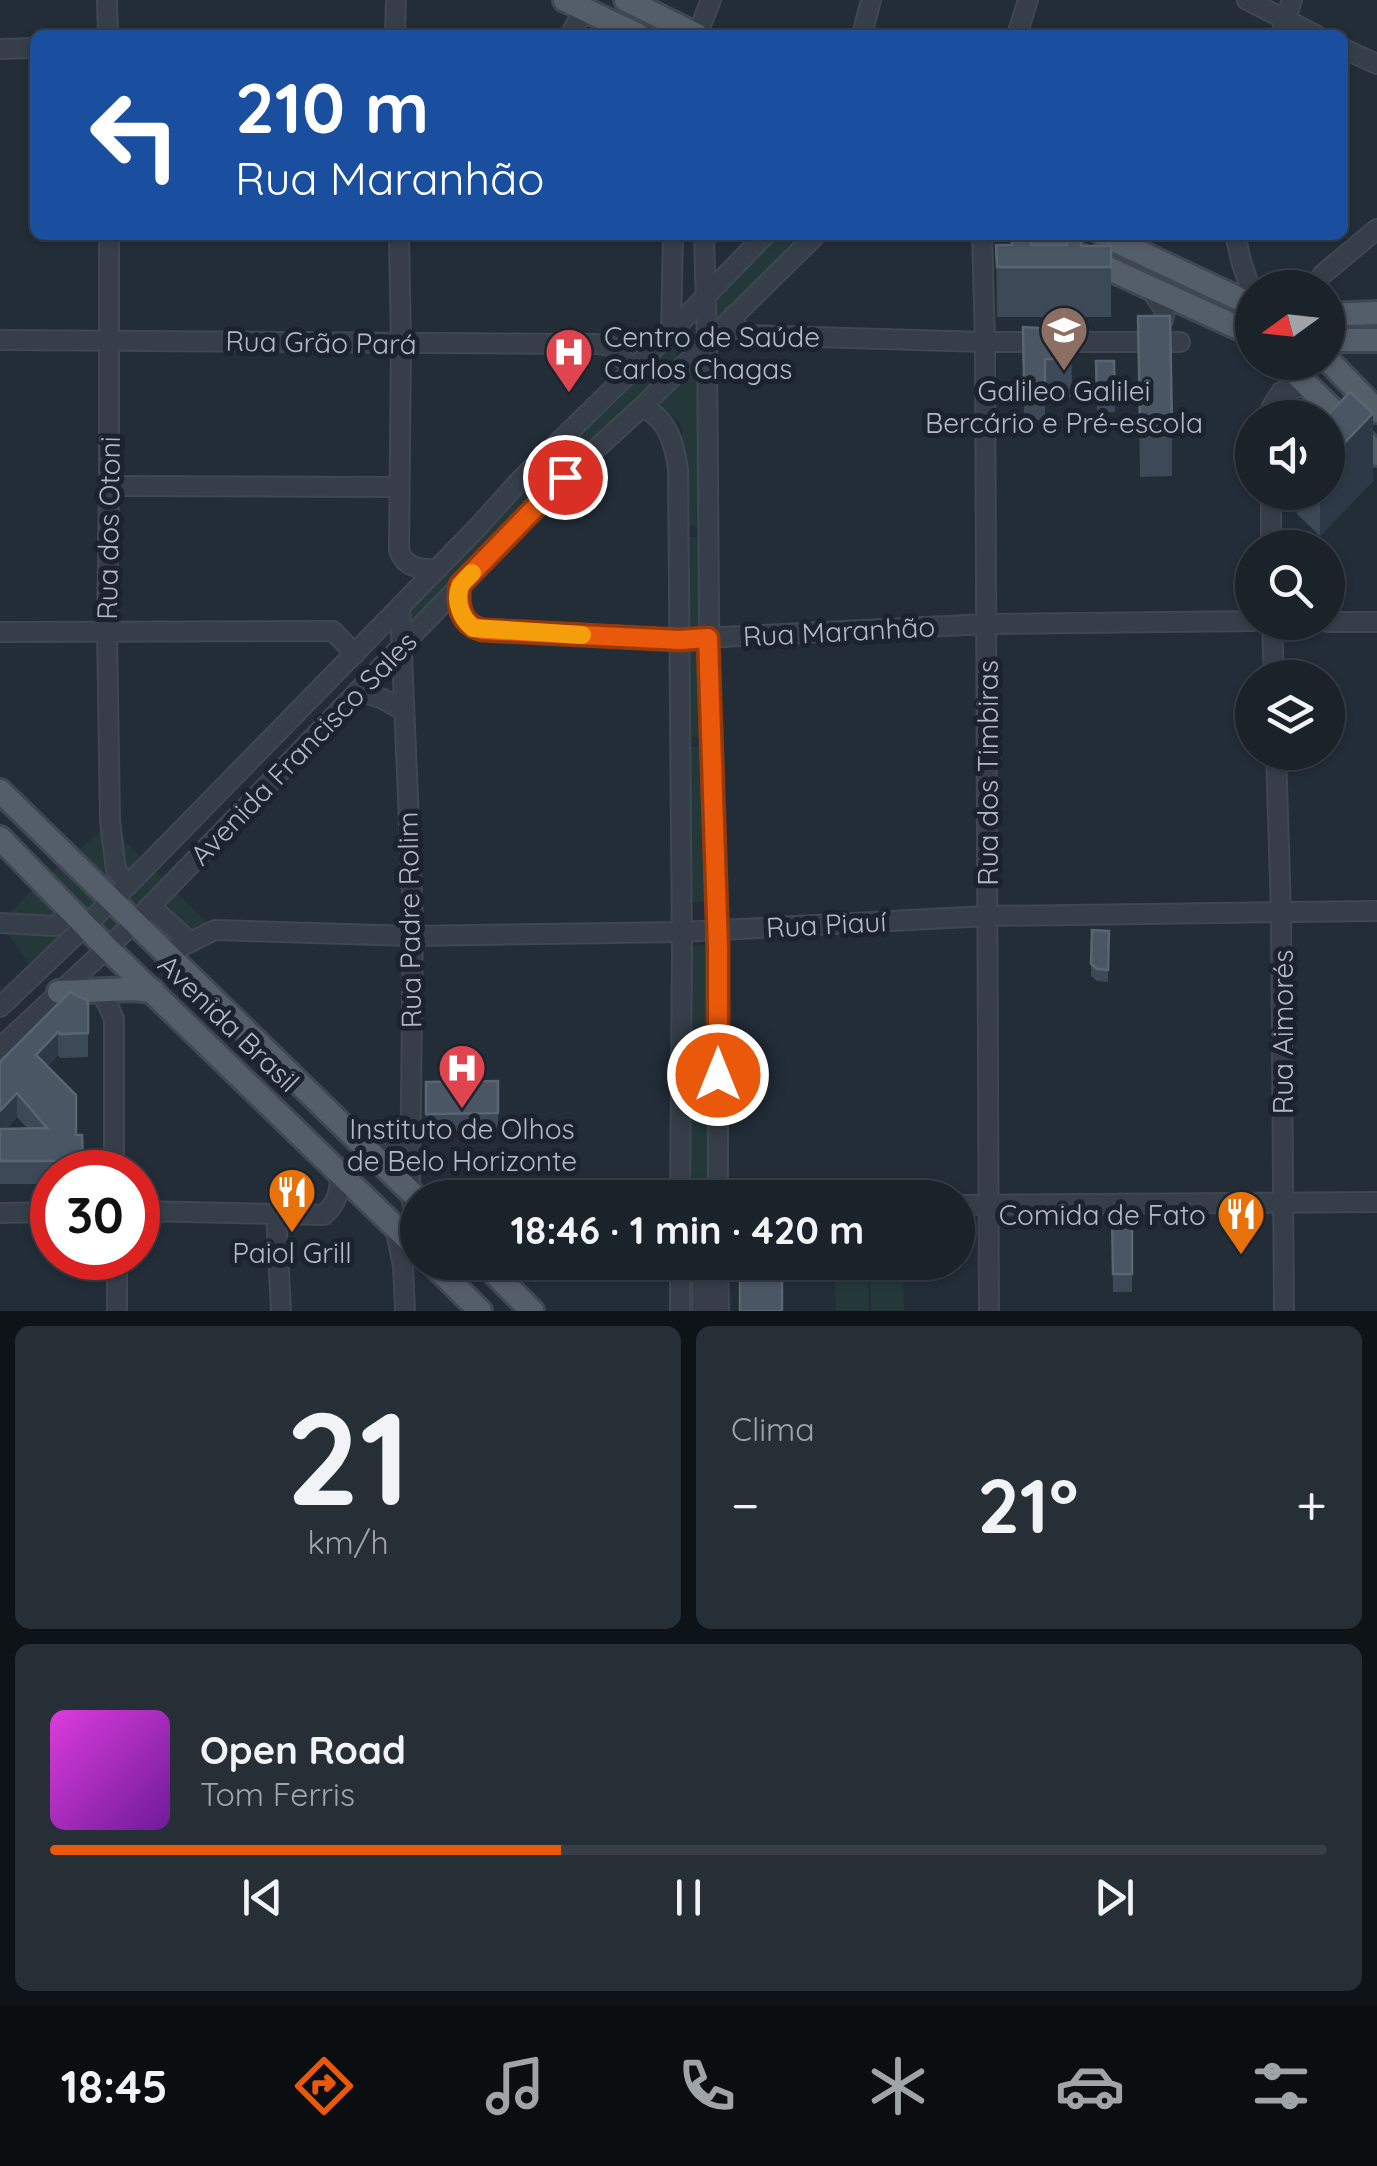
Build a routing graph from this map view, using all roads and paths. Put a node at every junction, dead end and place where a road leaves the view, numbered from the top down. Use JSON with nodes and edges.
{"nodes":[{"id":1,"x":108,"y":0,"type":"edge"},
{"id":2,"x":396,"y":0,"type":"edge"},
{"id":3,"x":626,"y":0,"type":"edge"},
{"id":4,"x":711,"y":0,"type":"edge"},
{"id":5,"x":871,"y":0,"type":"edge"},
{"id":6,"x":1028,"y":0,"type":"edge"},
{"id":7,"x":1247,"y":0,"type":"edge"},
{"id":8,"x":1292,"y":0,"type":"edge"},
{"id":9,"x":574,"y":5,"type":"edge"},
{"id":10,"x":1284,"y":28,"type":"edge"},
{"id":11,"x":108,"y":30,"type":"edge"},
{"id":12,"x":395,"y":30,"type":"edge"},
{"id":13,"x":571,"y":30,"type":"edge"},
{"id":14,"x":627,"y":30,"type":"edge"},
{"id":15,"x":687,"y":30,"type":"edge"},
{"id":16,"x":699,"y":30,"type":"edge"},
{"id":17,"x":863,"y":30,"type":"edge"},
{"id":18,"x":1019,"y":30,"type":"edge"},
{"id":19,"x":30,"y":48,"type":"edge"},
{"id":20,"x":0,"y":49,"type":"edge"},
{"id":21,"x":1348,"y":51,"type":"edge"},
{"id":22,"x":1377,"y":64,"type":"edge"},
{"id":23,"x":1377,"y":230,"type":"edge"},
{"id":24,"x":109,"y":240,"type":"edge"},
{"id":25,"x":398,"y":240,"type":"edge"},
{"id":26,"x":673,"y":240,"type":"edge"},
{"id":27,"x":704,"y":240,"type":"edge"},
{"id":28,"x":760,"y":240,"type":"edge"},
{"id":29,"x":811,"y":240,"type":"edge"},
{"id":30,"x":982,"y":240,"type":"edge"},
{"id":31,"x":1046,"y":240,"type":"edge"},
{"id":32,"x":1114,"y":240,"type":"edge"},
{"id":33,"x":1236,"y":240,"type":"edge"},
{"id":34,"x":1242,"y":264,"type":"junction"},
{"id":35,"x":1244,"y":270,"type":"edge"},
{"id":36,"x":1328,"y":270,"type":"edge"},
{"id":37,"x":1151,"y":290,"type":"junction"},
{"id":38,"x":1227,"y":294,"type":"junction"},
{"id":39,"x":706,"y":295,"type":"junction"},
{"id":40,"x":1235,"y":298,"type":"edge"},
{"id":41,"x":1377,"y":313,"type":"edge"},
{"id":42,"x":1345,"y":314,"type":"edge"},
{"id":43,"x":734,"y":315,"type":"junction"},
{"id":44,"x":1235,"y":327,"type":"edge"},
{"id":45,"x":672,"y":332,"type":"junction"},
{"id":46,"x":0,"y":340,"type":"edge"},
{"id":47,"x":109,"y":340,"type":"junction"},
{"id":48,"x":1151,"y":340,"type":"junction"},
{"id":49,"x":1345,"y":340,"type":"edge"},
{"id":50,"x":1377,"y":340,"type":"edge"},
{"id":51,"x":707,"y":342,"type":"junction"},
{"id":52,"x":985,"y":342,"type":"junction"},
{"id":53,"x":1180,"y":342,"type":"dead end"},
{"id":54,"x":401,"y":343,"type":"junction"},
{"id":55,"x":633,"y":369,"type":"junction"},
{"id":56,"x":677,"y":371,"type":"junction"},
{"id":57,"x":1345,"y":378,"type":"edge"},
{"id":58,"x":1302,"y":380,"type":"edge"},
{"id":59,"x":1307,"y":385,"type":"junction"},
{"id":60,"x":1276,"y":400,"type":"edge"},
{"id":61,"x":642,"y":407,"type":"junction"},
{"id":62,"x":1377,"y":411,"type":"edge"},
{"id":63,"x":1377,"y":454,"type":"edge"},
{"id":64,"x":546,"y":456,"type":"junction"},
{"id":65,"x":565,"y":477,"type":"junction"},
{"id":66,"x":109,"y":486,"type":"junction"},
{"id":67,"x":398,"y":487,"type":"junction"},
{"id":68,"x":678,"y":530,"type":"junction"},
{"id":69,"x":708,"y":530,"type":"junction"},
{"id":70,"x":434,"y":570,"type":"junction"},
{"id":71,"x":460,"y":585,"type":"junction"},
{"id":72,"x":400,"y":606,"type":"junction"},
{"id":73,"x":1235,"y":621,"type":"edge"},
{"id":74,"x":1345,"y":622,"type":"edge"},
{"id":75,"x":1377,"y":622,"type":"edge"},
{"id":76,"x":987,"y":624,"type":"junction"},
{"id":77,"x":106,"y":631,"type":"junction"},
{"id":78,"x":0,"y":632,"type":"edge"},
{"id":79,"x":708,"y":638,"type":"junction"},
{"id":80,"x":680,"y":640,"type":"junction"},
{"id":81,"x":401,"y":647,"type":"junction"},
{"id":82,"x":355,"y":654,"type":"junction"},
{"id":83,"x":358,"y":691,"type":"junction"},
{"id":84,"x":403,"y":710,"type":"junction"},
{"id":85,"x":680,"y":741,"type":"junction"},
{"id":86,"x":710,"y":741,"type":"junction"},
{"id":87,"x":1277,"y":770,"type":"edge"},
{"id":88,"x":0,"y":791,"type":"edge"},
{"id":89,"x":0,"y":838,"type":"edge"},
{"id":90,"x":122,"y":877,"type":"junction"},
{"id":91,"x":105,"y":895,"type":"junction"},
{"id":92,"x":1377,"y":911,"type":"edge"},
{"id":93,"x":1281,"y":912,"type":"junction"},
{"id":94,"x":142,"y":914,"type":"junction"},
{"id":95,"x":987,"y":916,"type":"junction"},
{"id":96,"x":1,"y":923,"type":"edge"},
{"id":97,"x":70,"y":926,"type":"junction"},
{"id":98,"x":717,"y":930,"type":"junction"},
{"id":99,"x":682,"y":932,"type":"junction"},
{"id":100,"x":413,"y":936,"type":"junction"},
{"id":101,"x":190,"y":942,"type":"junction"},
{"id":102,"x":107,"y":948,"type":"junction"},
{"id":103,"x":168,"y":954,"type":"junction"},
{"id":104,"x":98,"y":990,"type":"junction"},
{"id":105,"x":153,"y":991,"type":"junction"},
{"id":106,"x":58,"y":992,"type":"junction"},
{"id":107,"x":0,"y":1007,"type":"edge"},
{"id":108,"x":0,"y":1048,"type":"edge"},
{"id":109,"x":681,"y":1075,"type":"junction"},
{"id":110,"x":718,"y":1075,"type":"junction"},
{"id":111,"x":409,"y":1129,"type":"junction"},
{"id":112,"x":114,"y":1150,"type":"edge"},
{"id":113,"x":369,"y":1153,"type":"junction"},
{"id":114,"x":340,"y":1173,"type":"junction"},
{"id":115,"x":413,"y":1180,"type":"edge"},
{"id":116,"x":680,"y":1180,"type":"edge"},
{"id":117,"x":718,"y":1180,"type":"edge"},
{"id":118,"x":400,"y":1182,"type":"edge"},
{"id":119,"x":1283,"y":1202,"type":"junction"},
{"id":120,"x":1377,"y":1202,"type":"edge"},
{"id":121,"x":975,"y":1204,"type":"edge"},
{"id":122,"x":988,"y":1204,"type":"junction"},
{"id":123,"x":160,"y":1211,"type":"edge"},
{"id":124,"x":30,"y":1212,"type":"edge"},
{"id":125,"x":0,"y":1213,"type":"edge"},
{"id":126,"x":276,"y":1214,"type":"junction"},
{"id":127,"x":400,"y":1225,"type":"edge"},
{"id":128,"x":117,"y":1280,"type":"edge"},
{"id":129,"x":415,"y":1280,"type":"edge"},
{"id":130,"x":444,"y":1280,"type":"edge"},
{"id":131,"x":501,"y":1280,"type":"edge"},
{"id":132,"x":680,"y":1280,"type":"edge"},
{"id":133,"x":702,"y":1280,"type":"edge"},
{"id":134,"x":718,"y":1280,"type":"edge"},
{"id":135,"x":118,"y":1311,"type":"edge"},
{"id":136,"x":281,"y":1311,"type":"edge"},
{"id":137,"x":404,"y":1311,"type":"edge"},
{"id":138,"x":480,"y":1311,"type":"edge"},
{"id":139,"x":532,"y":1311,"type":"edge"},
{"id":140,"x":680,"y":1311,"type":"edge"},
{"id":141,"x":702,"y":1311,"type":"edge"},
{"id":142,"x":719,"y":1311,"type":"edge"},
{"id":143,"x":989,"y":1311,"type":"edge"},
{"id":144,"x":1284,"y":1311,"type":"edge"}],
"edges":[{"from":1,"to":11,"type":"street"},
{"from":2,"to":12,"type":"street"},
{"from":3,"to":15,"type":"main road"},
{"from":4,"to":16,"type":"street"},
{"from":5,"to":17,"type":"street"},
{"from":6,"to":18,"type":"street"},
{"from":7,"to":10,"type":"street"},
{"from":8,"to":10,"type":"street"},
{"from":9,"to":13,"type":"street"},
{"from":9,"to":14,"type":"main road"},
{"from":19,"to":20,"type":"street"},
{"from":21,"to":22,"type":"street"},
{"from":23,"to":36,"type":"street"},
{"from":24,"to":47,"type":"street","name":"Rua dos Otoni"},
{"from":25,"to":54,"type":"street"},
{"from":26,"to":45,"type":"street"},
{"from":27,"to":39,"type":"street"},
{"from":28,"to":39,"type":"street","name":"Avenida Francisco Sales"},
{"from":29,"to":43,"type":"street","name":"Avenida Francisco Sales"},
{"from":30,"to":52,"type":"street","name":"Rua dos Timbiras"},
{"from":31,"to":37,"type":"main road"},
{"from":32,"to":38,"type":"main road"},
{"from":33,"to":34,"type":"street"},
{"from":34,"to":35,"type":"street"},
{"from":34,"to":38,"type":"street"},
{"from":37,"to":44,"type":"main road"},
{"from":37,"to":48,"type":"street"},
{"from":38,"to":40,"type":"main road"},
{"from":39,"to":45,"type":"street","name":"Avenida Francisco Sales"},
{"from":39,"to":51,"type":"street"},
{"from":39,"to":56,"type":"street"},
{"from":41,"to":42,"type":"main road"},
{"from":43,"to":51,"type":"street","name":"Avenida Francisco Sales"},
{"from":43,"to":52,"type":"street"},
{"from":45,"to":55,"type":"street","name":"Avenida Francisco Sales"},
{"from":46,"to":47,"type":"street","name":"Rua Grão Pará"},
{"from":47,"to":54,"type":"street","name":"Rua Grão Pará"},
{"from":47,"to":66,"type":"street","name":"Rua dos Otoni"},
{"from":48,"to":52,"type":"street"},
{"from":48,"to":53,"type":"street"},
{"from":49,"to":50,"type":"main road"},
{"from":51,"to":56,"type":"street","name":"Avenida Francisco Sales"},
{"from":51,"to":69,"type":"street"},
{"from":52,"to":76,"type":"street","name":"Rua dos Timbiras"},
{"from":54,"to":55,"type":"street","name":"Rua Grão Pará"},
{"from":54,"to":67,"type":"street"},
{"from":55,"to":64,"type":"street","name":"Avenida Francisco Sales"},
{"from":56,"to":61,"type":"street","name":"Avenida Francisco Sales"},
{"from":57,"to":62,"type":"main road"},
{"from":58,"to":59,"type":"main road"},
{"from":59,"to":60,"type":"street"},
{"from":59,"to":63,"type":"main road"},
{"from":61,"to":65,"type":"street","name":"Avenida Francisco Sales"},
{"from":61,"to":68,"type":"street"},
{"from":64,"to":65,"type":"street"},
{"from":64,"to":70,"type":"street","name":"Avenida Francisco Sales"},
{"from":65,"to":71,"type":"street","name":"Avenida Francisco Sales"},
{"from":66,"to":67,"type":"street"},
{"from":66,"to":77,"type":"street","name":"Rua dos Otoni"},
{"from":67,"to":70,"type":"street"},
{"from":68,"to":69,"type":"street"},
{"from":68,"to":80,"type":"street"},
{"from":69,"to":79,"type":"street"},
{"from":70,"to":72,"type":"street","name":"Avenida Francisco Sales"},
{"from":71,"to":80,"type":"street","name":"Rua Maranhão"},
{"from":71,"to":81,"type":"street","name":"Avenida Francisco Sales"},
{"from":72,"to":81,"type":"street","name":"Rua Padre Rolim"},
{"from":72,"to":82,"type":"street","name":"Avenida Francisco Sales"},
{"from":73,"to":76,"type":"street","name":"Rua Maranhão"},
{"from":74,"to":75,"type":"street"},
{"from":76,"to":79,"type":"street","name":"Rua Maranhão"},
{"from":76,"to":95,"type":"street","name":"Rua dos Timbiras"},
{"from":77,"to":78,"type":"street"},
{"from":77,"to":82,"type":"street"},
{"from":77,"to":90,"type":"street","name":"Rua dos Otoni"},
{"from":79,"to":80,"type":"street","name":"Rua Maranhão"},
{"from":79,"to":86,"type":"street"},
{"from":80,"to":85,"type":"street"},
{"from":81,"to":83,"type":"street","name":"Avenida Francisco Sales"},
{"from":81,"to":84,"type":"street","name":"Rua Padre Rolim"},
{"from":82,"to":90,"type":"street","name":"Avenida Francisco Sales"},
{"from":83,"to":84,"type":"street"},
{"from":83,"to":94,"type":"street","name":"Avenida Francisco Sales"},
{"from":84,"to":100,"type":"street","name":"Rua Padre Rolim"},
{"from":85,"to":86,"type":"street"},
{"from":85,"to":99,"type":"street"},
{"from":86,"to":98,"type":"street"},
{"from":87,"to":93,"type":"street","name":"Rua Aimorés"},
{"from":88,"to":91,"type":"main road","name":"Avenida Brasil"},
{"from":89,"to":97,"type":"main road","name":"Avenida Brasil"},
{"from":90,"to":91,"type":"street","name":"Avenida Francisco Sales"},
{"from":91,"to":94,"type":"main road","name":"Avenida Brasil"},
{"from":91,"to":97,"type":"street","name":"Avenida Francisco Sales"},
{"from":92,"to":93,"type":"street","name":"Rua Piauí"},
{"from":93,"to":95,"type":"street","name":"Rua Piauí"},
{"from":93,"to":119,"type":"street","name":"Rua Aimorés"},
{"from":94,"to":101,"type":"street"},
{"from":94,"to":102,"type":"street","name":"Avenida Francisco Sales"},
{"from":94,"to":103,"type":"main road","name":"Avenida Brasil"},
{"from":95,"to":98,"type":"street","name":"Rua Piauí"},
{"from":95,"to":122,"type":"street","name":"Rua dos Timbiras"},
{"from":96,"to":97,"type":"street"},
{"from":97,"to":102,"type":"main road","name":"Avenida Brasil"},
{"from":97,"to":107,"type":"street","name":"Avenida Francisco Sales"},
{"from":98,"to":99,"type":"street","name":"Rua Piauí"},
{"from":98,"to":110,"type":"street"},
{"from":99,"to":100,"type":"street","name":"Rua Piauí"},
{"from":99,"to":109,"type":"street"},
{"from":100,"to":101,"type":"street","name":"Rua Piauí"},
{"from":100,"to":111,"type":"street","name":"Rua Padre Rolim"},
{"from":101,"to":103,"type":"street"},
{"from":102,"to":105,"type":"main road","name":"Avenida Brasil"},
{"from":102,"to":106,"type":"street","name":"Avenida Francisco Sales"},
{"from":103,"to":113,"type":"main road","name":"Avenida Brasil"},
{"from":104,"to":105,"type":"main road"},
{"from":104,"to":106,"type":"main road"},
{"from":104,"to":112,"type":"street"},
{"from":105,"to":114,"type":"main road","name":"Avenida Brasil"},
{"from":106,"to":108,"type":"street","name":"Avenida Francisco Sales"},
{"from":109,"to":110,"type":"street"},
{"from":109,"to":116,"type":"street"},
{"from":110,"to":117,"type":"street"},
{"from":111,"to":113,"type":"street"},
{"from":111,"to":115,"type":"street","name":"Rua Padre Rolim"},
{"from":113,"to":118,"type":"main road","name":"Avenida Brasil"},
{"from":114,"to":126,"type":"street"},
{"from":114,"to":127,"type":"main road","name":"Avenida Brasil"},
{"from":119,"to":120,"type":"street"},
{"from":119,"to":122,"type":"street"},
{"from":119,"to":144,"type":"street","name":"Rua Aimorés"},
{"from":121,"to":122,"type":"street"},
{"from":122,"to":143,"type":"street","name":"Rua dos Timbiras"},
{"from":123,"to":126,"type":"street"},
{"from":124,"to":125,"type":"street"},
{"from":126,"to":136,"type":"street"},
{"from":128,"to":135,"type":"street"},
{"from":129,"to":137,"type":"street"},
{"from":130,"to":138,"type":"main road","name":"Avenida Brasil"},
{"from":131,"to":139,"type":"main road"},
{"from":132,"to":140,"type":"street"},
{"from":133,"to":141,"type":"street"},
{"from":134,"to":142,"type":"street"}]}
